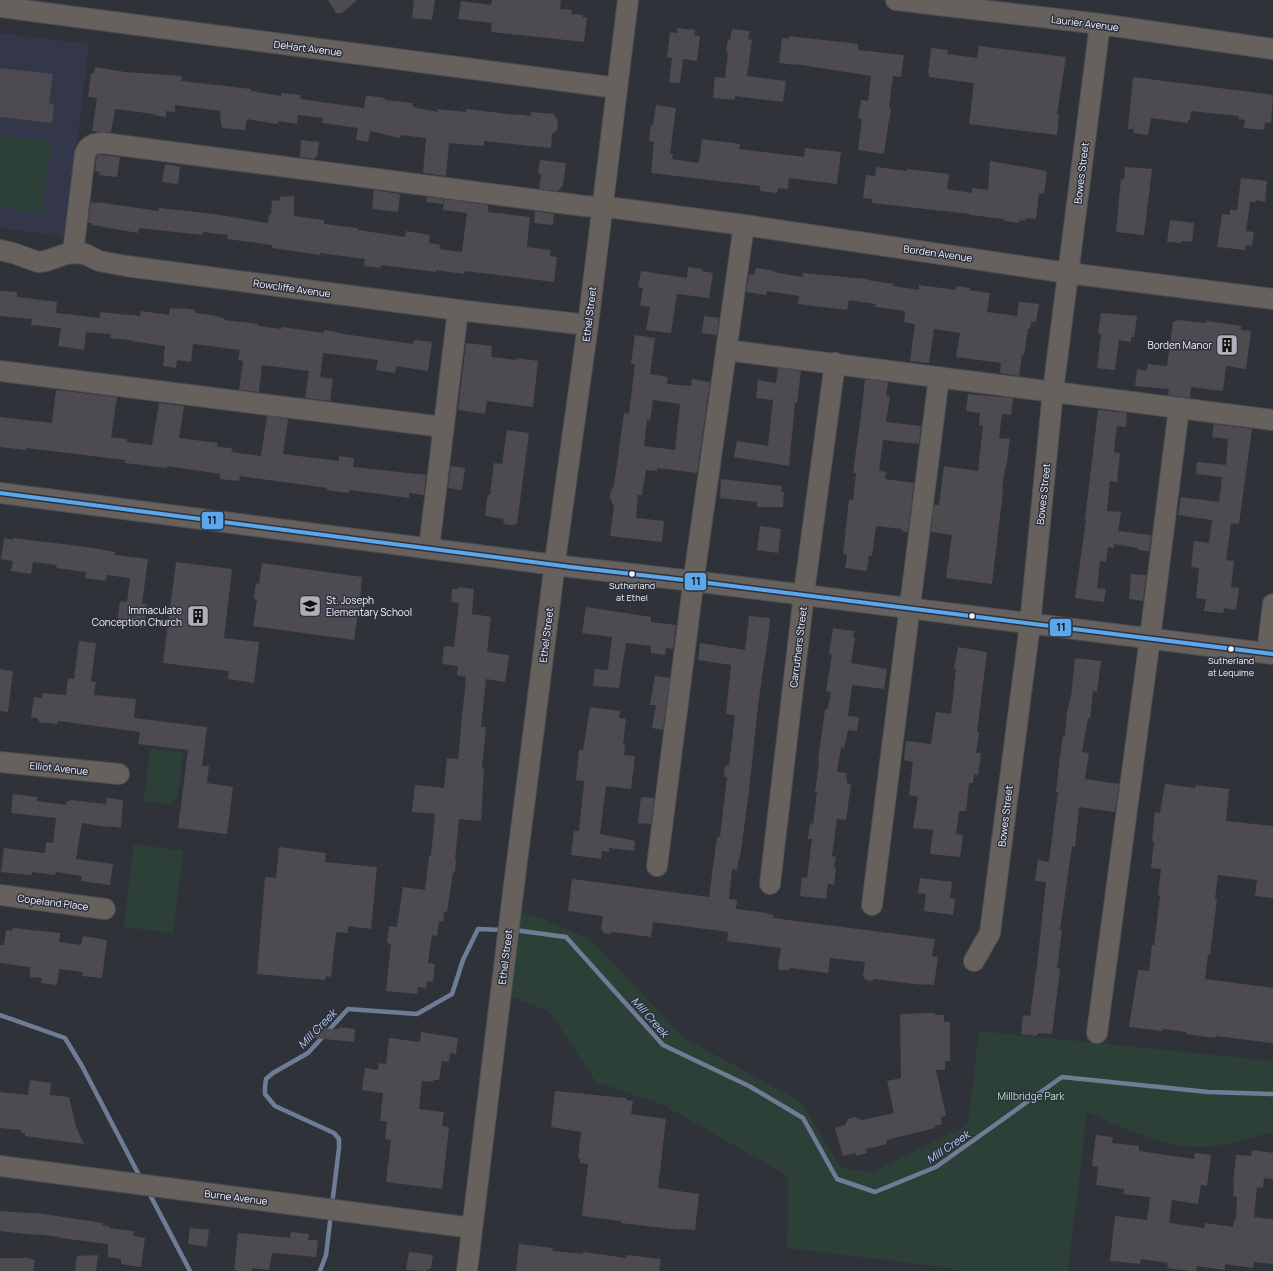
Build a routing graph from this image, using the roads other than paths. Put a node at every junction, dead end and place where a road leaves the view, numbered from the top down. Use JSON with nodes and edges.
{"nodes":[{"id":1,"x":628,"y":0,"type":"edge"},
{"id":2,"x":896,"y":0,"type":"edge"},
{"id":3,"x":0,"y":7,"type":"edge"},
{"id":4,"x":1100,"y":24,"type":"junction"},
{"id":5,"x":1273,"y":49,"type":"edge"},
{"id":6,"x":617,"y":88,"type":"junction"},
{"id":7,"x":602,"y":207,"type":"junction"},
{"id":8,"x":744,"y":225,"type":"junction"},
{"id":9,"x":0,"y":250,"type":"edge"},
{"id":10,"x":73,"y":253,"type":"junction"},
{"id":11,"x":1068,"y":273,"type":"junction"},
{"id":12,"x":1273,"y":299,"type":"edge"},
{"id":13,"x":458,"y":310,"type":"junction"},
{"id":14,"x":588,"y":325,"type":"junction"},
{"id":15,"x":726,"y":350,"type":"junction"},
{"id":16,"x":835,"y":364,"type":"junction"},
{"id":17,"x":0,"y":371,"type":"edge"},
{"id":18,"x":939,"y":377,"type":"junction"},
{"id":19,"x":1053,"y":391,"type":"junction"},
{"id":20,"x":1179,"y":408,"type":"junction"},
{"id":21,"x":1273,"y":420,"type":"edge"},
{"id":22,"x":443,"y":428,"type":"junction"},
{"id":23,"x":0,"y":493,"type":"edge"},
{"id":24,"x":429,"y":548,"type":"junction"},
{"id":25,"x":555,"y":565,"type":"junction"},
{"id":26,"x":694,"y":581,"type":"junction"},
{"id":27,"x":804,"y":595,"type":"junction"},
{"id":28,"x":1273,"y":604,"type":"edge"},
{"id":29,"x":909,"y":608,"type":"junction"},
{"id":30,"x":1030,"y":624,"type":"junction"},
{"id":31,"x":1150,"y":638,"type":"junction"},
{"id":32,"x":1270,"y":654,"type":"edge"},
{"id":33,"x":0,"y":762,"type":"edge"},
{"id":34,"x":119,"y":774,"type":"dead end"},
{"id":35,"x":657,"y":866,"type":"dead end"},
{"id":36,"x":770,"y":884,"type":"dead end"},
{"id":37,"x":0,"y":895,"type":"edge"},
{"id":38,"x":872,"y":905,"type":"dead end"},
{"id":39,"x":105,"y":909,"type":"dead end"},
{"id":40,"x":974,"y":961,"type":"dead end"},
{"id":41,"x":1097,"y":1033,"type":"dead end"},
{"id":42,"x":0,"y":1166,"type":"edge"},
{"id":43,"x":472,"y":1228,"type":"junction"},
{"id":44,"x":467,"y":1271,"type":"edge"}],
"edges":[{"from":1,"to":6,"type":"street","name":"Ethel Street"},
{"from":2,"to":4,"type":"street","name":"Laurier Avenue"},
{"from":3,"to":6,"type":"street","name":"DeHart Avenue"},
{"from":4,"to":5,"type":"street","name":"Laurier Avenue"},
{"from":4,"to":11,"type":"street","name":"Bowes Street"},
{"from":6,"to":7,"type":"street","name":"Ethel Street"},
{"from":7,"to":8,"type":"street","name":"Borden Avenue"},
{"from":7,"to":10,"type":"street","name":"Borden Avenue"},
{"from":7,"to":14,"type":"street","name":"Ethel Street"},
{"from":8,"to":11,"type":"street","name":"Borden Avenue"},
{"from":8,"to":15,"type":"street"},
{"from":9,"to":10,"type":"street"},
{"from":10,"to":13,"type":"street","name":"Rowcliffe Avenue"},
{"from":11,"to":12,"type":"street","name":"Borden Avenue"},
{"from":11,"to":19,"type":"street","name":"Bowes Street"},
{"from":13,"to":14,"type":"street","name":"Rowcliffe Avenue"},
{"from":13,"to":22,"type":"street"},
{"from":14,"to":25,"type":"street","name":"Ethel Street"},
{"from":15,"to":16,"type":"street"},
{"from":15,"to":26,"type":"street"},
{"from":16,"to":18,"type":"street"},
{"from":16,"to":27,"type":"street","name":"Carruthers Street"},
{"from":17,"to":22,"type":"street"},
{"from":18,"to":19,"type":"street"},
{"from":18,"to":29,"type":"street"},
{"from":19,"to":20,"type":"street"},
{"from":19,"to":30,"type":"street","name":"Bowes Street"},
{"from":20,"to":21,"type":"street"},
{"from":20,"to":31,"type":"street"},
{"from":22,"to":24,"type":"street"},
{"from":23,"to":24,"type":"street"},
{"from":24,"to":25,"type":"street"},
{"from":25,"to":26,"type":"street"},
{"from":25,"to":43,"type":"street","name":"Ethel Street"},
{"from":26,"to":27,"type":"street"},
{"from":26,"to":35,"type":"street"},
{"from":27,"to":29,"type":"street"},
{"from":27,"to":36,"type":"street","name":"Carruthers Street"},
{"from":28,"to":32,"type":"street"},
{"from":29,"to":30,"type":"street"},
{"from":29,"to":38,"type":"street"},
{"from":30,"to":31,"type":"street"},
{"from":30,"to":40,"type":"street","name":"Bowes Street"},
{"from":31,"to":32,"type":"street"},
{"from":31,"to":41,"type":"street"},
{"from":33,"to":34,"type":"street","name":"Elliot Avenue"},
{"from":37,"to":39,"type":"street","name":"Copeland Place"},
{"from":42,"to":43,"type":"street","name":"Burne Avenue"},
{"from":43,"to":44,"type":"street","name":"Ethel Street"}]}
